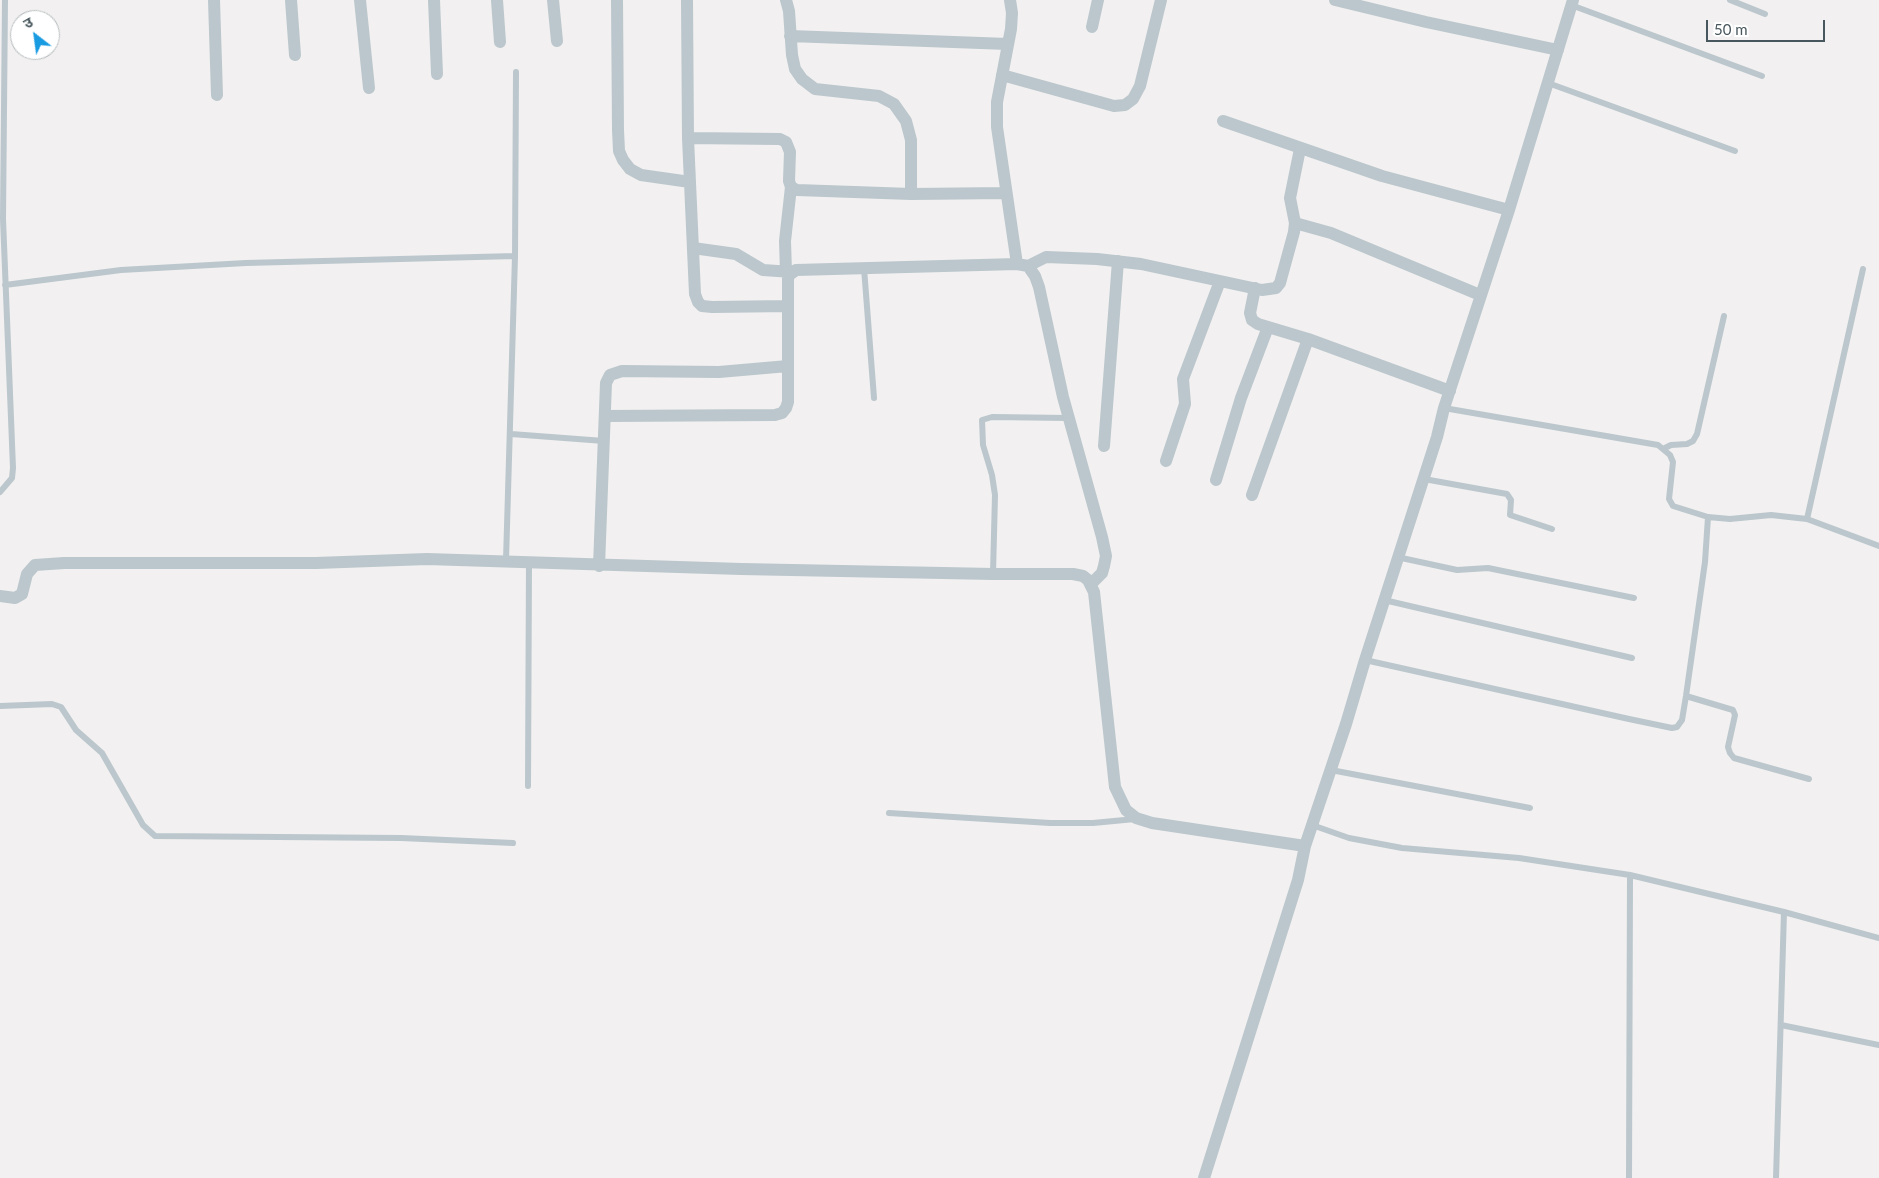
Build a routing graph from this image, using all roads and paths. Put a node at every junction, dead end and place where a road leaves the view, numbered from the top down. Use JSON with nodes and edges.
{"nodes":[{"id":1,"x":5,"y":0,"type":"edge"},
{"id":2,"x":214,"y":0,"type":"edge"},
{"id":3,"x":292,"y":0,"type":"edge"},
{"id":4,"x":360,"y":0,"type":"edge"},
{"id":5,"x":434,"y":0,"type":"edge"},
{"id":6,"x":497,"y":0,"type":"edge"},
{"id":7,"x":554,"y":0,"type":"edge"},
{"id":8,"x":617,"y":0,"type":"edge"},
{"id":9,"x":687,"y":0,"type":"edge"},
{"id":10,"x":786,"y":0,"type":"edge"},
{"id":11,"x":1010,"y":0,"type":"edge"},
{"id":12,"x":1098,"y":0,"type":"edge"},
{"id":13,"x":1161,"y":0,"type":"edge"},
{"id":14,"x":1336,"y":0,"type":"edge"},
{"id":15,"x":1730,"y":0,"type":"edge"},
{"id":16,"x":1572,"y":3,"type":"edge"},
{"id":17,"x":1765,"y":14,"type":"dead end"},
{"id":18,"x":1092,"y":27,"type":"dead end"},
{"id":19,"x":790,"y":36,"type":"junction"},
{"id":20,"x":557,"y":41,"type":"dead end"},
{"id":21,"x":500,"y":42,"type":"dead end"},
{"id":22,"x":1008,"y":44,"type":"junction"},
{"id":23,"x":1558,"y":50,"type":"junction"},
{"id":24,"x":294,"y":55,"type":"dead end"},
{"id":25,"x":516,"y":72,"type":"dead end"},
{"id":26,"x":438,"y":74,"type":"dead end"},
{"id":27,"x":1002,"y":75,"type":"junction"},
{"id":28,"x":1762,"y":76,"type":"dead end"},
{"id":29,"x":1548,"y":84,"type":"junction"},
{"id":30,"x":369,"y":88,"type":"dead end"},
{"id":31,"x":217,"y":95,"type":"dead end"},
{"id":32,"x":1222,"y":121,"type":"dead end"},
{"id":33,"x":688,"y":138,"type":"junction"},
{"id":34,"x":1300,"y":149,"type":"junction"},
{"id":35,"x":1735,"y":151,"type":"dead end"},
{"id":36,"x":690,"y":182,"type":"junction"},
{"id":37,"x":791,"y":187,"type":"junction"},
{"id":38,"x":1006,"y":193,"type":"junction"},
{"id":39,"x":911,"y":194,"type":"junction"},
{"id":40,"x":1509,"y":210,"type":"junction"},
{"id":41,"x":1295,"y":223,"type":"junction"},
{"id":42,"x":693,"y":248,"type":"junction"},
{"id":43,"x":515,"y":256,"type":"junction"},
{"id":44,"x":1118,"y":261,"type":"junction"},
{"id":45,"x":1022,"y":265,"type":"junction"},
{"id":46,"x":864,"y":268,"type":"junction"},
{"id":47,"x":1863,"y":269,"type":"dead end"},
{"id":48,"x":789,"y":272,"type":"junction"},
{"id":49,"x":1220,"y":281,"type":"junction"},
{"id":50,"x":6,"y":285,"type":"junction"},
{"id":51,"x":1255,"y":288,"type":"junction"},
{"id":52,"x":1480,"y":295,"type":"junction"},
{"id":53,"x":788,"y":306,"type":"junction"},
{"id":54,"x":1724,"y":316,"type":"dead end"},
{"id":55,"x":1268,"y":327,"type":"junction"},
{"id":56,"x":1308,"y":339,"type":"junction"},
{"id":57,"x":788,"y":366,"type":"junction"},
{"id":58,"x":1450,"y":391,"type":"junction"},
{"id":59,"x":874,"y":398,"type":"dead end"},
{"id":60,"x":1444,"y":408,"type":"junction"},
{"id":61,"x":605,"y":416,"type":"junction"},
{"id":62,"x":1068,"y":418,"type":"junction"},
{"id":63,"x":511,"y":434,"type":"junction"},
{"id":64,"x":604,"y":442,"type":"junction"},
{"id":65,"x":1104,"y":446,"type":"dead end"},
{"id":66,"x":1665,"y":448,"type":"junction"},
{"id":67,"x":1166,"y":461,"type":"dead end"},
{"id":68,"x":1424,"y":479,"type":"junction"},
{"id":69,"x":1216,"y":480,"type":"dead end"},
{"id":70,"x":0,"y":492,"type":"edge"},
{"id":71,"x":1252,"y":496,"type":"dead end"},
{"id":72,"x":1708,"y":517,"type":"junction"},
{"id":73,"x":1807,"y":519,"type":"junction"},
{"id":74,"x":1552,"y":528,"type":"dead end"},
{"id":75,"x":1879,"y":546,"type":"edge"},
{"id":76,"x":1397,"y":557,"type":"junction"},
{"id":77,"x":506,"y":560,"type":"junction"},
{"id":78,"x":529,"y":561,"type":"junction"},
{"id":79,"x":599,"y":566,"type":"junction"},
{"id":80,"x":993,"y":574,"type":"junction"},
{"id":81,"x":1091,"y":584,"type":"junction"},
{"id":82,"x":0,"y":596,"type":"edge"},
{"id":83,"x":1634,"y":598,"type":"dead end"},
{"id":84,"x":1384,"y":600,"type":"junction"},
{"id":85,"x":1632,"y":658,"type":"dead end"},
{"id":86,"x":1365,"y":660,"type":"junction"},
{"id":87,"x":1686,"y":696,"type":"junction"},
{"id":88,"x":0,"y":706,"type":"edge"},
{"id":89,"x":1331,"y":770,"type":"junction"},
{"id":90,"x":1810,"y":779,"type":"dead end"},
{"id":91,"x":528,"y":786,"type":"dead end"},
{"id":92,"x":1530,"y":808,"type":"dead end"},
{"id":93,"x":889,"y":813,"type":"dead end"},
{"id":94,"x":1136,"y":818,"type":"junction"},
{"id":95,"x":1312,"y":825,"type":"junction"},
{"id":96,"x":513,"y":843,"type":"dead end"},
{"id":97,"x":1305,"y":846,"type":"junction"},
{"id":98,"x":1630,"y":875,"type":"junction"},
{"id":99,"x":1784,"y":912,"type":"junction"},
{"id":100,"x":1879,"y":938,"type":"edge"},
{"id":101,"x":1781,"y":1025,"type":"junction"},
{"id":102,"x":1879,"y":1045,"type":"edge"},
{"id":103,"x":1204,"y":1178,"type":"edge"},
{"id":104,"x":1628,"y":1178,"type":"edge"},
{"id":105,"x":1776,"y":1178,"type":"edge"}],
"edges":[{"from":1,"to":50,"type":"lane"},
{"from":2,"to":31,"type":"street"},
{"from":3,"to":24,"type":"street"},
{"from":4,"to":30,"type":"street"},
{"from":5,"to":26,"type":"street"},
{"from":6,"to":21,"type":"street"},
{"from":7,"to":20,"type":"street"},
{"from":8,"to":36,"type":"street"},
{"from":9,"to":33,"type":"street"},
{"from":10,"to":19,"type":"street"},
{"from":11,"to":22,"type":"street"},
{"from":12,"to":18,"type":"street"},
{"from":13,"to":27,"type":"street"},
{"from":14,"to":23,"type":"street"},
{"from":15,"to":17,"type":"lane"},
{"from":16,"to":23,"type":"street"},
{"from":16,"to":28,"type":"lane"},
{"from":19,"to":22,"type":"street"},
{"from":19,"to":39,"type":"street"},
{"from":22,"to":27,"type":"street"},
{"from":23,"to":29,"type":"street"},
{"from":25,"to":43,"type":"lane"},
{"from":27,"to":38,"type":"street"},
{"from":29,"to":35,"type":"lane"},
{"from":29,"to":40,"type":"street"},
{"from":32,"to":34,"type":"street"},
{"from":33,"to":36,"type":"street"},
{"from":33,"to":37,"type":"street"},
{"from":34,"to":40,"type":"street"},
{"from":34,"to":41,"type":"street"},
{"from":36,"to":42,"type":"street"},
{"from":37,"to":39,"type":"street"},
{"from":37,"to":48,"type":"street"},
{"from":38,"to":39,"type":"street"},
{"from":38,"to":45,"type":"street"},
{"from":40,"to":52,"type":"street"},
{"from":41,"to":51,"type":"street"},
{"from":41,"to":52,"type":"street"},
{"from":42,"to":48,"type":"street"},
{"from":42,"to":53,"type":"street"},
{"from":43,"to":50,"type":"lane"},
{"from":43,"to":63,"type":"lane"},
{"from":44,"to":45,"type":"street"},
{"from":44,"to":49,"type":"street"},
{"from":44,"to":65,"type":"street"},
{"from":45,"to":46,"type":"street"},
{"from":45,"to":62,"type":"street"},
{"from":46,"to":48,"type":"street"},
{"from":46,"to":59,"type":"lane"},
{"from":47,"to":73,"type":"lane"},
{"from":48,"to":53,"type":"street"},
{"from":49,"to":51,"type":"street"},
{"from":49,"to":67,"type":"street"},
{"from":50,"to":70,"type":"lane"},
{"from":51,"to":55,"type":"street"},
{"from":52,"to":58,"type":"street"},
{"from":53,"to":57,"type":"street"},
{"from":54,"to":66,"type":"lane"},
{"from":55,"to":56,"type":"street"},
{"from":55,"to":69,"type":"street"},
{"from":56,"to":58,"type":"street"},
{"from":56,"to":71,"type":"street"},
{"from":57,"to":61,"type":"street"},
{"from":57,"to":61,"type":"street"},
{"from":58,"to":60,"type":"street"},
{"from":60,"to":66,"type":"lane"},
{"from":60,"to":68,"type":"street"},
{"from":61,"to":64,"type":"street"},
{"from":62,"to":80,"type":"lane"},
{"from":62,"to":81,"type":"street"},
{"from":63,"to":64,"type":"lane"},
{"from":63,"to":77,"type":"lane"},
{"from":64,"to":79,"type":"street"},
{"from":66,"to":72,"type":"lane"},
{"from":68,"to":74,"type":"lane"},
{"from":68,"to":76,"type":"street"},
{"from":72,"to":73,"type":"lane"},
{"from":72,"to":87,"type":"lane"},
{"from":73,"to":75,"type":"lane"},
{"from":76,"to":83,"type":"lane"},
{"from":76,"to":84,"type":"street"},
{"from":77,"to":78,"type":"street"},
{"from":77,"to":82,"type":"street"},
{"from":78,"to":79,"type":"street"},
{"from":78,"to":91,"type":"lane"},
{"from":79,"to":80,"type":"street"},
{"from":80,"to":81,"type":"street"},
{"from":81,"to":94,"type":"street"},
{"from":84,"to":85,"type":"lane"},
{"from":84,"to":86,"type":"street"},
{"from":86,"to":87,"type":"lane"},
{"from":86,"to":89,"type":"street"},
{"from":87,"to":90,"type":"lane"},
{"from":88,"to":96,"type":"lane"},
{"from":89,"to":92,"type":"lane"},
{"from":89,"to":95,"type":"street"},
{"from":93,"to":94,"type":"lane"},
{"from":94,"to":97,"type":"street"},
{"from":95,"to":97,"type":"street"},
{"from":95,"to":98,"type":"lane"},
{"from":97,"to":103,"type":"street"},
{"from":98,"to":99,"type":"lane"},
{"from":98,"to":104,"type":"lane"},
{"from":99,"to":100,"type":"lane"},
{"from":99,"to":101,"type":"lane"},
{"from":101,"to":102,"type":"lane"},
{"from":101,"to":105,"type":"lane"}]}
